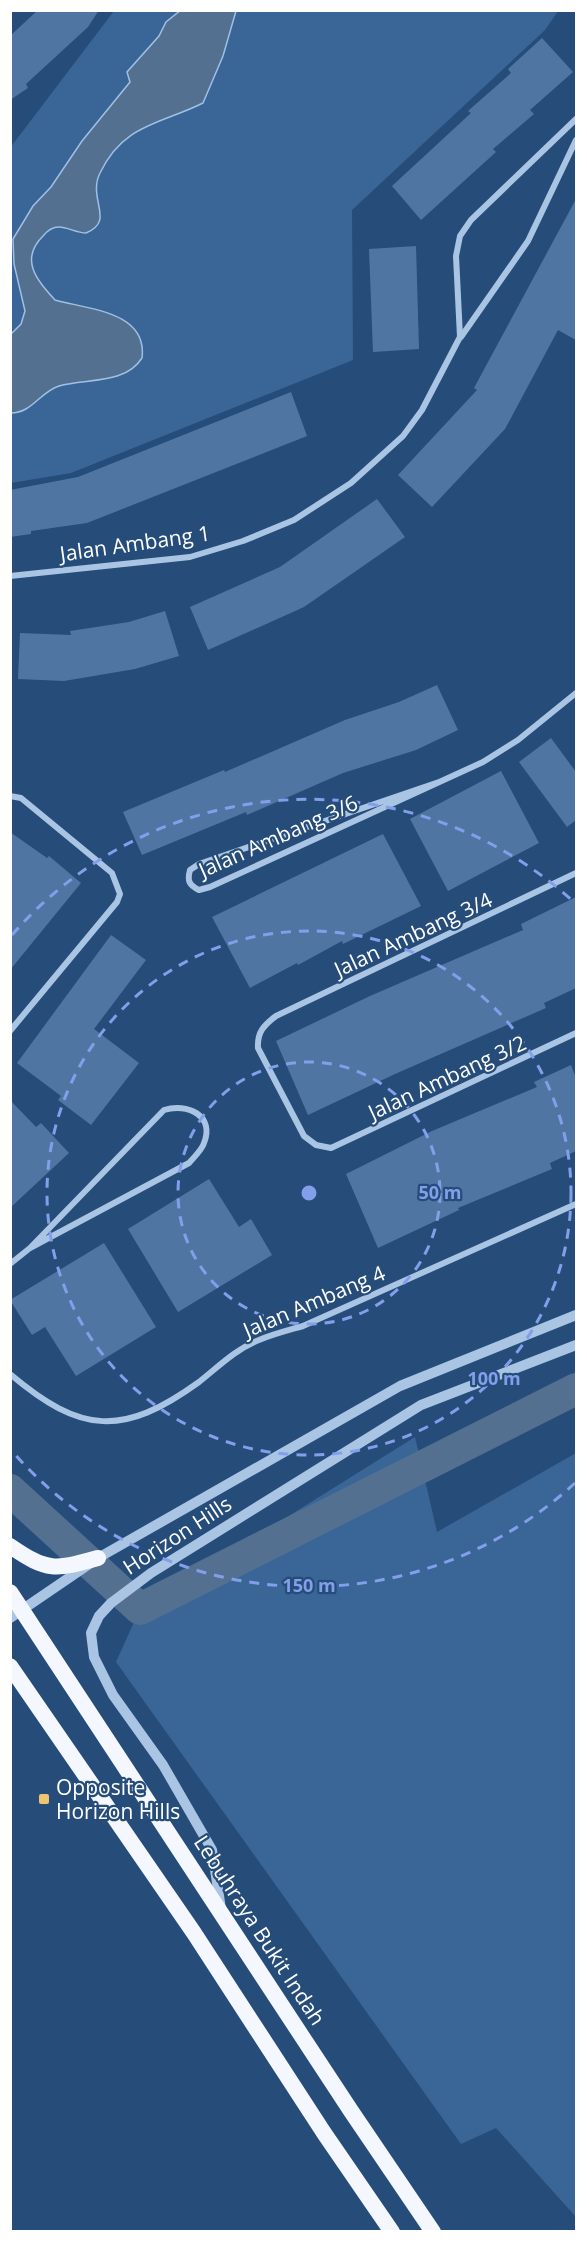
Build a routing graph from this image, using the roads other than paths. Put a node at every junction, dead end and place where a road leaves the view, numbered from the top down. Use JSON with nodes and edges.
{"nodes":[{"id":1,"x":576,"y":118,"type":"edge"},
{"id":2,"x":576,"y":140,"type":"edge"},
{"id":3,"x":460,"y":337,"type":"junction"},
{"id":4,"x":10,"y":576,"type":"edge"},
{"id":5,"x":576,"y":693,"type":"edge"},
{"id":6,"x":439,"y":782,"type":"junction"},
{"id":7,"x":10,"y":796,"type":"edge"},
{"id":8,"x":576,"y":873,"type":"edge"},
{"id":9,"x":10,"y":1031,"type":"edge"},
{"id":10,"x":576,"y":1033,"type":"edge"},
{"id":11,"x":331,"y":1148,"type":"joint"},
{"id":12,"x":576,"y":1204,"type":"edge"},
{"id":13,"x":30,"y":1248,"type":"junction"},
{"id":14,"x":10,"y":1264,"type":"edge"},
{"id":15,"x":576,"y":1315,"type":"edge"},
{"id":16,"x":576,"y":1345,"type":"edge"},
{"id":17,"x":10,"y":1374,"type":"edge"},
{"id":18,"x":10,"y":1546,"type":"edge"},
{"id":19,"x":98,"y":1558,"type":"junction"},
{"id":20,"x":10,"y":1592,"type":"edge"},
{"id":21,"x":17,"y":1613,"type":"edge"},
{"id":22,"x":10,"y":1666,"type":"edge"},
{"id":23,"x":221,"y":1912,"type":"junction"},
{"id":24,"x":392,"y":2232,"type":"edge"},
{"id":25,"x":433,"y":2232,"type":"edge"}],
"edges":[{"from":1,"to":3,"type":"street"},
{"from":2,"to":3,"type":"street","name":"Jalan Ambang 1"},
{"from":3,"to":4,"type":"street","name":"Jalan Ambang 1"},
{"from":5,"to":6,"type":"street","name":"Jalan Ambang 3/6"},
{"from":6,"to":6,"type":"street","name":"Jalan Ambang 3/6"},
{"from":7,"to":9,"type":"street"},
{"from":8,"to":11,"type":"street","name":"Jalan Ambang 3/4"},
{"from":10,"to":11,"type":"street","name":"Jalan Ambang 3/2"},
{"from":12,"to":17,"type":"street","name":"Jalan Ambang 4"},
{"from":13,"to":13,"type":"street"},
{"from":13,"to":14,"type":"street"},
{"from":15,"to":19,"type":"street","name":"Horizon Hills"},
{"from":16,"to":23,"type":"street","name":"Horizon Hills"},
{"from":18,"to":19,"type":"highway"},
{"from":19,"to":21,"type":"street","name":"Horizon Hills"},
{"from":20,"to":21,"type":"highway","name":"Lebuhraya Bukit Indah"},
{"from":21,"to":23,"type":"highway","name":"Lebuhraya Bukit Indah"},
{"from":22,"to":24,"type":"highway"},
{"from":23,"to":25,"type":"highway","name":"Lebuhraya Bukit Indah"}]}
